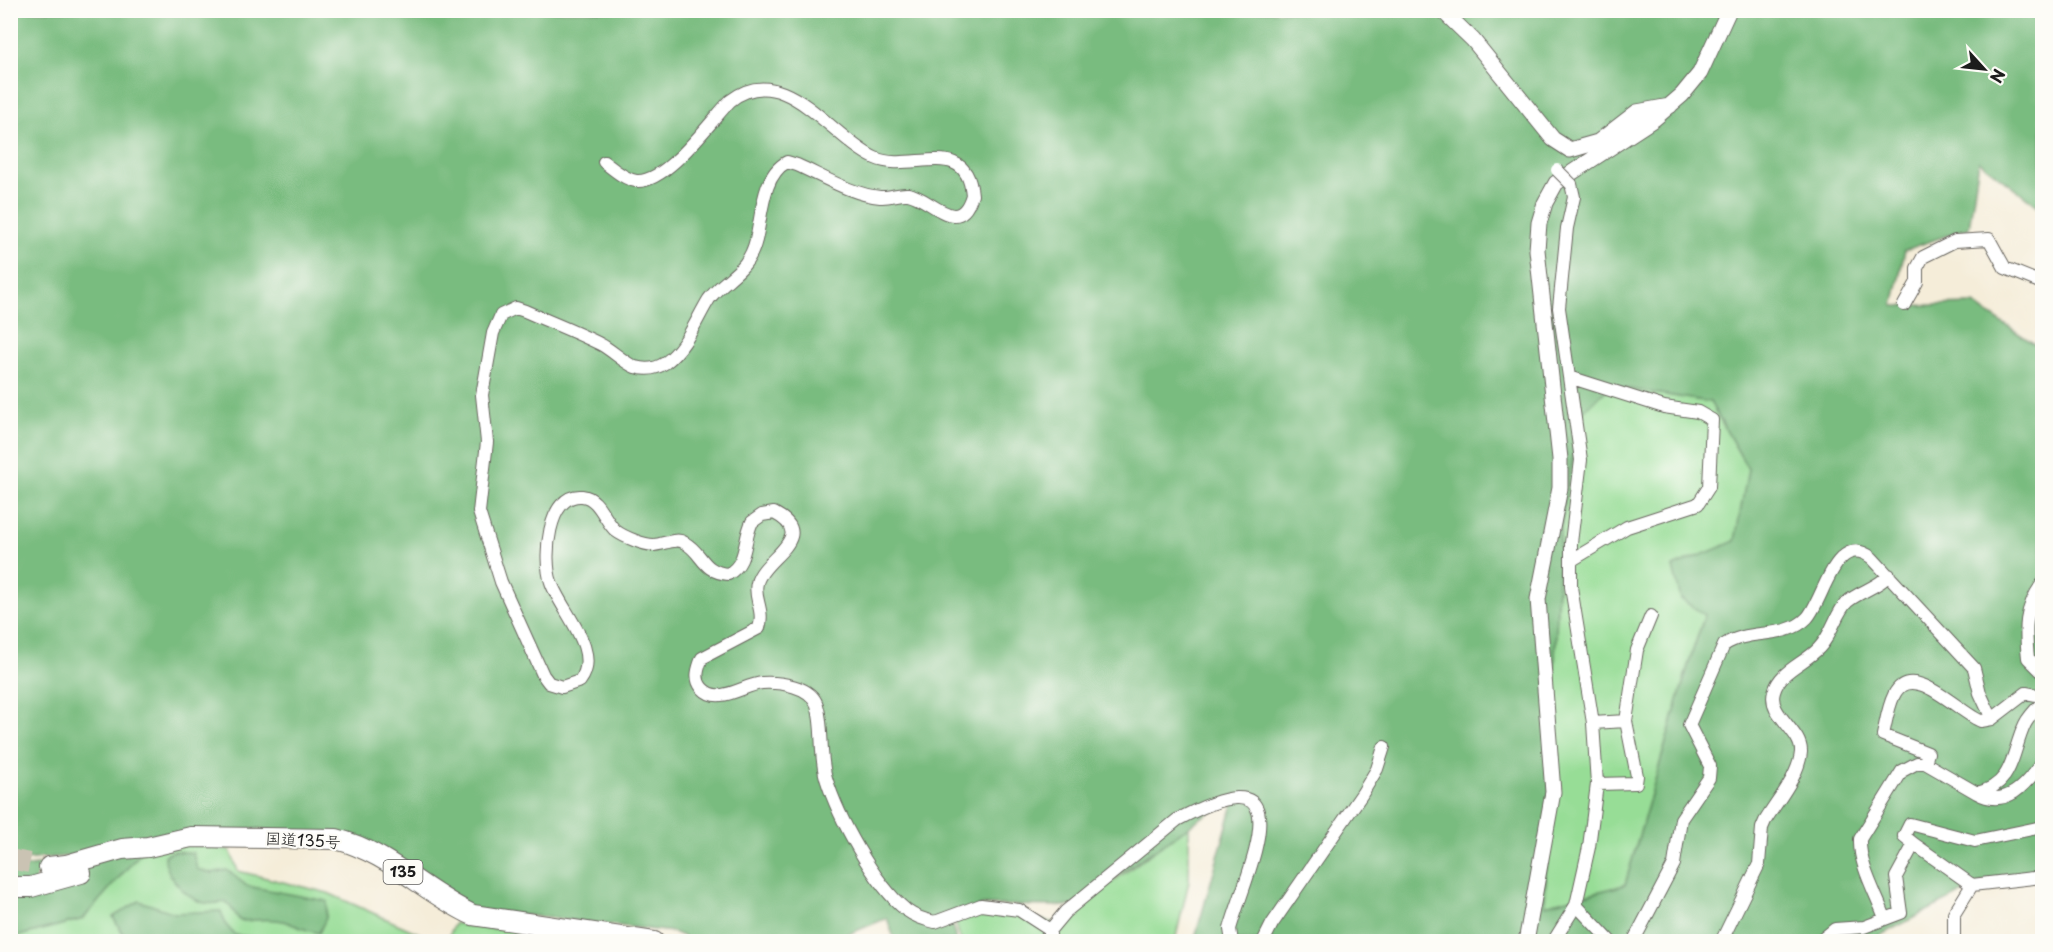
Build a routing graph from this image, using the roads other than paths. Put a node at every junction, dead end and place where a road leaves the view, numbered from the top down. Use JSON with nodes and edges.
{"nodes":[{"id":1,"x":1442,"y":10,"type":"edge"},
{"id":2,"x":1729,"y":10,"type":"edge"},
{"id":3,"x":1670,"y":106,"type":"junction"},
{"id":4,"x":603,"y":162,"type":"dead end"},
{"id":5,"x":1557,"y":170,"type":"dead end"},
{"id":6,"x":2043,"y":283,"type":"edge"},
{"id":7,"x":1904,"y":305,"type":"dead end"},
{"id":8,"x":1569,"y":378,"type":"junction"},
{"id":9,"x":1572,"y":560,"type":"junction"},
{"id":10,"x":1889,"y":575,"type":"junction"},
{"id":11,"x":2043,"y":584,"type":"edge"},
{"id":12,"x":1652,"y":616,"type":"dead end"},
{"id":13,"x":2043,"y":672,"type":"edge"},
{"id":14,"x":2043,"y":696,"type":"edge"},
{"id":15,"x":2043,"y":703,"type":"edge"},
{"id":16,"x":1992,"y":719,"type":"junction"},
{"id":17,"x":1626,"y":721,"type":"junction"},
{"id":18,"x":1593,"y":723,"type":"junction"},
{"id":19,"x":1384,"y":747,"type":"dead end"},
{"id":20,"x":2043,"y":762,"type":"edge"},
{"id":21,"x":1925,"y":763,"type":"junction"},
{"id":22,"x":1597,"y":784,"type":"junction"},
{"id":23,"x":1977,"y":793,"type":"junction"},
{"id":24,"x":2043,"y":827,"type":"edge"},
{"id":25,"x":1914,"y":844,"type":"junction"},
{"id":26,"x":148,"y":847,"type":"junction"},
{"id":27,"x":49,"y":867,"type":"tunnel mouth"},
{"id":28,"x":2043,"y":877,"type":"edge"},
{"id":29,"x":1972,"y":885,"type":"junction"},
{"id":30,"x":10,"y":887,"type":"edge"},
{"id":31,"x":1576,"y":905,"type":"junction"},
{"id":32,"x":1885,"y":918,"type":"junction"},
{"id":33,"x":1050,"y":936,"type":"edge"},
{"id":34,"x":654,"y":942,"type":"edge"},
{"id":35,"x":1232,"y":942,"type":"edge"},
{"id":36,"x":1263,"y":942,"type":"edge"},
{"id":37,"x":1526,"y":942,"type":"edge"},
{"id":38,"x":1553,"y":942,"type":"edge"},
{"id":39,"x":1611,"y":942,"type":"edge"},
{"id":40,"x":1633,"y":942,"type":"edge"},
{"id":41,"x":1721,"y":942,"type":"edge"},
{"id":42,"x":1819,"y":942,"type":"edge"},
{"id":43,"x":1954,"y":942,"type":"edge"}],
"edges":[{"from":1,"to":3,"type":"street"},
{"from":2,"to":3,"type":"street"},
{"from":3,"to":37,"type":"street"},
{"from":4,"to":33,"type":"street"},
{"from":5,"to":8,"type":"street","bridge":true},
{"from":6,"to":7,"type":"street"},
{"from":8,"to":9,"type":"street"},
{"from":8,"to":9,"type":"street"},
{"from":9,"to":18,"type":"street"},
{"from":10,"to":16,"type":"street"},
{"from":10,"to":40,"type":"street"},
{"from":10,"to":41,"type":"street"},
{"from":11,"to":13,"type":"street"},
{"from":12,"to":17,"type":"street"},
{"from":14,"to":16,"type":"street"},
{"from":15,"to":23,"type":"street"},
{"from":16,"to":21,"type":"street"},
{"from":17,"to":18,"type":"street"},
{"from":17,"to":22,"type":"street"},
{"from":18,"to":22,"type":"street"},
{"from":19,"to":36,"type":"street"},
{"from":20,"to":23,"type":"street"},
{"from":21,"to":23,"type":"street"},
{"from":21,"to":32,"type":"street"},
{"from":22,"to":31,"type":"street"},
{"from":24,"to":25,"type":"street"},
{"from":25,"to":29,"type":"street"},
{"from":25,"to":32,"type":"street"},
{"from":26,"to":27,"type":"highway","name":"国道135号","number":"135"},
{"from":26,"to":30,"type":"highway","name":"国道135号","number":"135"},
{"from":26,"to":34,"type":"highway","name":"国道135号","number":"135"},
{"from":28,"to":29,"type":"street"},
{"from":29,"to":43,"type":"street"},
{"from":31,"to":38,"type":"street"},
{"from":31,"to":39,"type":"street"},
{"from":32,"to":42,"type":"street"},
{"from":33,"to":35,"type":"street"}]}
